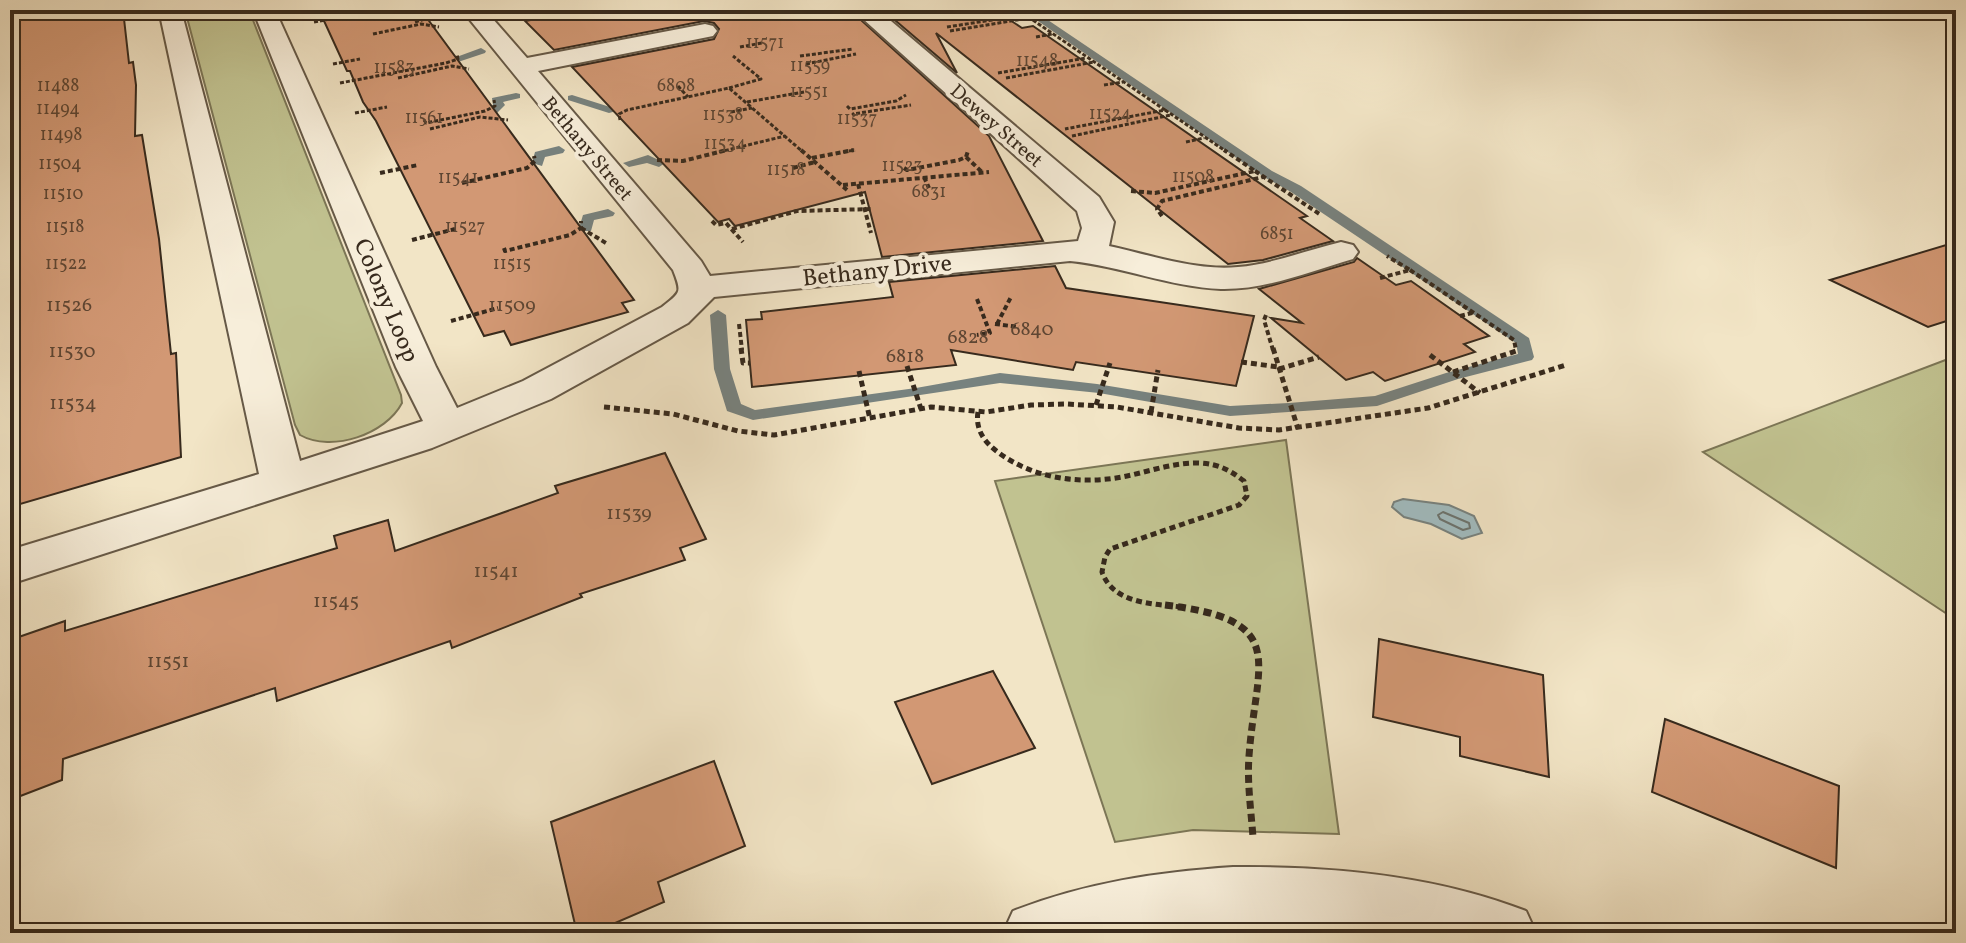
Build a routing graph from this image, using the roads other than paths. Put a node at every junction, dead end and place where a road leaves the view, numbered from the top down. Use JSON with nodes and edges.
{"nodes":[{"id":1,"x":170,"y":10,"type":"edge"},
{"id":2,"x":264,"y":10,"type":"edge"},
{"id":3,"x":473,"y":10,"type":"edge"},
{"id":4,"x":864,"y":10,"type":"edge"},
{"id":5,"x":705,"y":31,"type":"dead end"},
{"id":6,"x":521,"y":67,"type":"junction"},
{"id":7,"x":1089,"y":252,"type":"junction"},
{"id":8,"x":1341,"y":252,"type":"dead end"},
{"id":9,"x":698,"y":288,"type":"junction"},
{"id":10,"x":447,"y":427,"type":"junction"},
{"id":11,"x":283,"y":483,"type":"junction"},
{"id":12,"x":10,"y":567,"type":"edge"},
{"id":13,"x":1036,"y":933,"type":"edge"},
{"id":14,"x":1503,"y":933,"type":"edge"}],
"edges":[{"from":1,"to":11,"type":"street"},
{"from":2,"to":10,"type":"street","name":"Colony Loop"},
{"from":3,"to":6,"type":"street","name":"Bethany Street"},
{"from":4,"to":7,"type":"street","name":"Dewey Street"},
{"from":5,"to":6,"type":"street"},
{"from":6,"to":9,"type":"street","name":"Bethany Street"},
{"from":7,"to":8,"type":"street","name":"Bethany Drive"},
{"from":7,"to":9,"type":"street","name":"Bethany Drive"},
{"from":9,"to":10,"type":"street"},
{"from":10,"to":11,"type":"street"},
{"from":11,"to":12,"type":"street"},
{"from":13,"to":14,"type":"street"}]}
